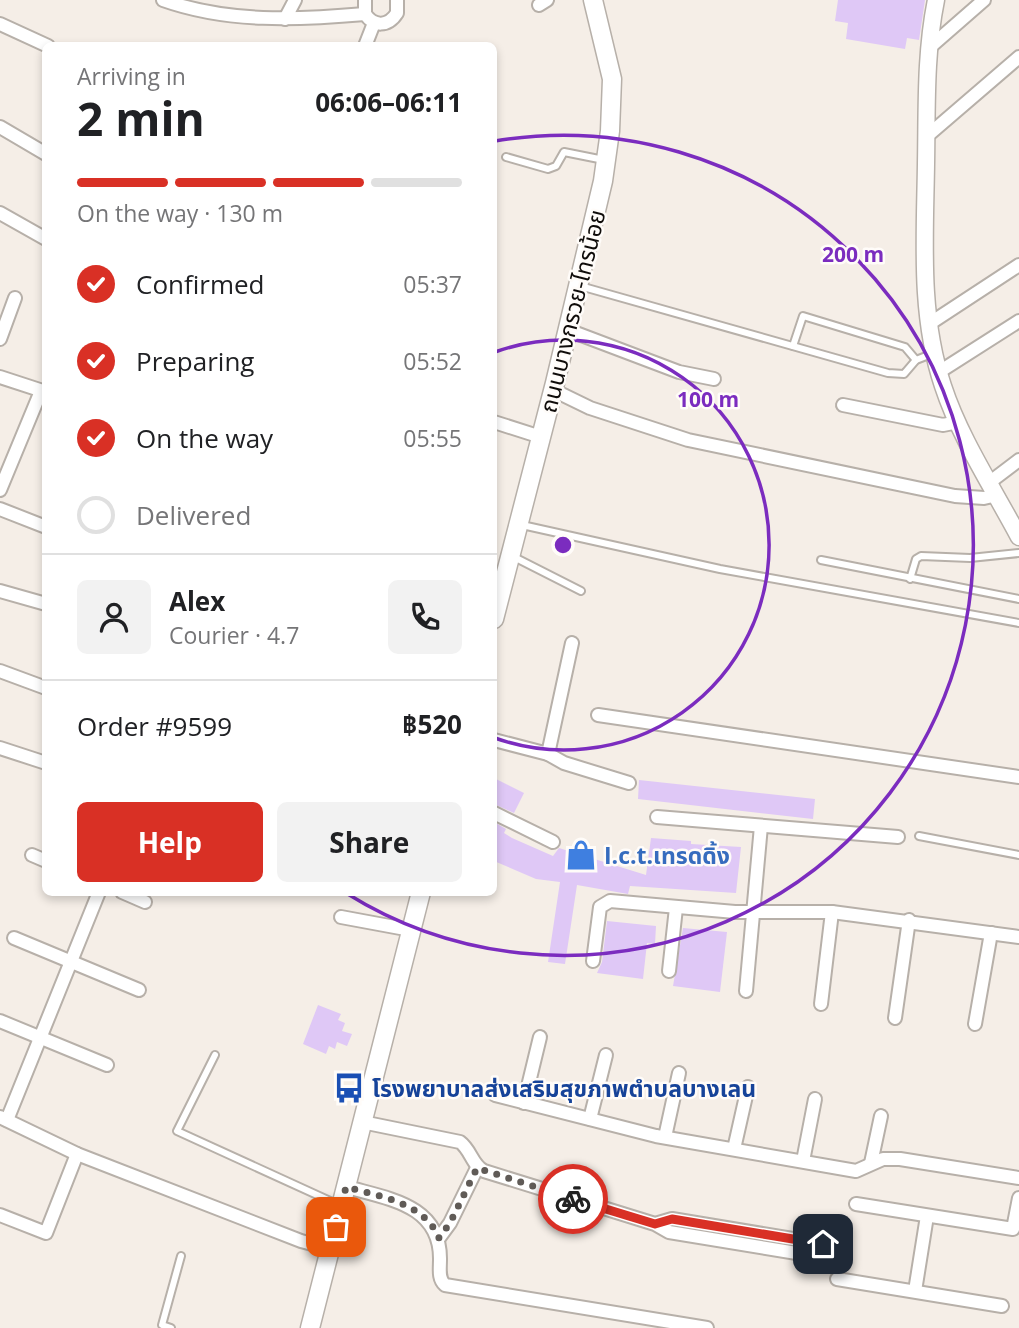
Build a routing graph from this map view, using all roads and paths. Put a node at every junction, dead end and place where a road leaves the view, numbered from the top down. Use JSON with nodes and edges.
{"nodes":[{"id":1,"x":163,"y":0,"type":"edge"},
{"id":2,"x":295,"y":0,"type":"edge"},
{"id":3,"x":365,"y":0,"type":"edge"},
{"id":4,"x":397,"y":0,"type":"edge"},
{"id":5,"x":593,"y":0,"type":"edge"},
{"id":6,"x":936,"y":0,"type":"edge"},
{"id":7,"x":984,"y":0,"type":"edge"},
{"id":8,"x":285,"y":19,"type":"junction"},
{"id":9,"x":370,"y":19,"type":"junction"},
{"id":10,"x":0,"y":24,"type":"edge"},
{"id":11,"x":366,"y":42,"type":"edge"},
{"id":12,"x":42,"y":43,"type":"edge"},
{"id":13,"x":929,"y":48,"type":"junction"},
{"id":14,"x":1019,"y":57,"type":"edge"},
{"id":15,"x":0,"y":127,"type":"edge"},
{"id":16,"x":926,"y":136,"type":"junction"},
{"id":17,"x":42,"y":152,"type":"edge"},
{"id":18,"x":506,"y":157,"type":"dead end"},
{"id":19,"x":606,"y":161,"type":"junction"},
{"id":20,"x":0,"y":213,"type":"edge"},
{"id":21,"x":42,"y":237,"type":"edge"},
{"id":22,"x":1019,"y":265,"type":"edge"},
{"id":23,"x":579,"y":286,"type":"junction"},
{"id":24,"x":15,"y":298,"type":"dead end"},
{"id":25,"x":1019,"y":321,"type":"edge"},
{"id":26,"x":929,"y":324,"type":"junction"},
{"id":27,"x":568,"y":330,"type":"junction"},
{"id":28,"x":0,"y":339,"type":"edge"},
{"id":29,"x":793,"y":346,"type":"junction"},
{"id":30,"x":935,"y":353,"type":"junction"},
{"id":31,"x":916,"y":360,"type":"junction"},
{"id":32,"x":939,"y":372,"type":"junction"},
{"id":33,"x":0,"y":377,"type":"edge"},
{"id":34,"x":714,"y":379,"type":"dead end"},
{"id":35,"x":554,"y":390,"type":"junction"},
{"id":36,"x":42,"y":392,"type":"edge"},
{"id":37,"x":42,"y":394,"type":"edge"},
{"id":38,"x":843,"y":405,"type":"dead end"},
{"id":39,"x":958,"y":422,"type":"junction"},
{"id":40,"x":497,"y":423,"type":"edge"},
{"id":41,"x":541,"y":438,"type":"junction"},
{"id":42,"x":1019,"y":460,"type":"edge"},
{"id":43,"x":993,"y":489,"type":"junction"},
{"id":44,"x":0,"y":490,"type":"edge"},
{"id":45,"x":0,"y":509,"type":"edge"},
{"id":46,"x":520,"y":524,"type":"junction"},
{"id":47,"x":42,"y":525,"type":"edge"},
{"id":48,"x":1019,"y":537,"type":"edge"},
{"id":49,"x":1019,"y":553,"type":"edge"},
{"id":50,"x":510,"y":555,"type":"junction"},
{"id":51,"x":821,"y":560,"type":"dead end"},
{"id":52,"x":499,"y":573,"type":"edge"},
{"id":53,"x":910,"y":579,"type":"junction"},
{"id":54,"x":0,"y":591,"type":"edge"},
{"id":55,"x":497,"y":591,"type":"edge"},
{"id":56,"x":581,"y":591,"type":"dead end"},
{"id":57,"x":1019,"y":599,"type":"edge"},
{"id":58,"x":42,"y":603,"type":"edge"},
{"id":59,"x":1019,"y":622,"type":"edge"},
{"id":60,"x":572,"y":643,"type":"dead end"},
{"id":61,"x":0,"y":671,"type":"edge"},
{"id":62,"x":42,"y":687,"type":"edge"},
{"id":63,"x":598,"y":715,"type":"dead end"},
{"id":64,"x":497,"y":741,"type":"edge"},
{"id":65,"x":0,"y":748,"type":"edge"},
{"id":66,"x":548,"y":754,"type":"junction"},
{"id":67,"x":42,"y":762,"type":"edge"},
{"id":68,"x":1019,"y":777,"type":"edge"},
{"id":69,"x":629,"y":783,"type":"dead end"},
{"id":70,"x":497,"y":814,"type":"edge"},
{"id":71,"x":657,"y":817,"type":"dead end"},
{"id":72,"x":761,"y":826,"type":"junction"},
{"id":73,"x":919,"y":836,"type":"dead end"},
{"id":74,"x":898,"y":837,"type":"dead end"},
{"id":75,"x":553,"y":842,"type":"dead end"},
{"id":76,"x":32,"y":855,"type":"dead end"},
{"id":77,"x":1019,"y":855,"type":"edge"},
{"id":78,"x":42,"y":859,"type":"edge"},
{"id":79,"x":97,"y":896,"type":"edge"},
{"id":80,"x":131,"y":896,"type":"edge"},
{"id":81,"x":420,"y":896,"type":"edge"},
{"id":82,"x":145,"y":902,"type":"dead end"},
{"id":83,"x":676,"y":908,"type":"junction"},
{"id":84,"x":754,"y":911,"type":"junction"},
{"id":85,"x":832,"y":912,"type":"junction"},
{"id":86,"x":341,"y":917,"type":"dead end"},
{"id":87,"x":909,"y":920,"type":"junction"},
{"id":88,"x":411,"y":930,"type":"junction"},
{"id":89,"x":991,"y":933,"type":"junction"},
{"id":90,"x":1019,"y":937,"type":"edge"},
{"id":91,"x":14,"y":938,"type":"dead end"},
{"id":92,"x":593,"y":961,"type":"dead end"},
{"id":93,"x":71,"y":962,"type":"junction"},
{"id":94,"x":669,"y":971,"type":"dead end"},
{"id":95,"x":139,"y":990,"type":"dead end"},
{"id":96,"x":746,"y":991,"type":"dead end"},
{"id":97,"x":821,"y":1004,"type":"dead end"},
{"id":98,"x":895,"y":1018,"type":"dead end"},
{"id":99,"x":0,"y":1021,"type":"edge"},
{"id":100,"x":975,"y":1024,"type":"dead end"},
{"id":101,"x":540,"y":1037,"type":"dead end"},
{"id":102,"x":41,"y":1038,"type":"junction"},
{"id":103,"x":215,"y":1055,"type":"dead end"},
{"id":104,"x":606,"y":1055,"type":"dead end"},
{"id":105,"x":107,"y":1065,"type":"dead end"},
{"id":106,"x":679,"y":1073,"type":"dead end"},
{"id":107,"x":748,"y":1087,"type":"dead end"},
{"id":108,"x":495,"y":1096,"type":"dead end"},
{"id":109,"x":815,"y":1099,"type":"dead end"},
{"id":110,"x":524,"y":1103,"type":"junction"},
{"id":111,"x":881,"y":1116,"type":"dead end"},
{"id":112,"x":4,"y":1119,"type":"edge"},
{"id":113,"x":590,"y":1119,"type":"junction"},
{"id":114,"x":362,"y":1122,"type":"junction"},
{"id":115,"x":665,"y":1138,"type":"junction"},
{"id":116,"x":734,"y":1149,"type":"junction"},
{"id":117,"x":77,"y":1154,"type":"junction"},
{"id":118,"x":803,"y":1161,"type":"junction"},
{"id":119,"x":871,"y":1164,"type":"junction"},
{"id":120,"x":477,"y":1168,"type":"junction"},
{"id":121,"x":1019,"y":1178,"type":"edge"},
{"id":122,"x":346,"y":1187,"type":"junction"},
{"id":123,"x":1019,"y":1197,"type":"edge"},
{"id":124,"x":856,"y":1204,"type":"dead end"},
{"id":125,"x":341,"y":1206,"type":"junction"},
{"id":126,"x":0,"y":1216,"type":"edge"},
{"id":127,"x":927,"y":1216,"type":"junction"},
{"id":128,"x":655,"y":1224,"type":"junction"},
{"id":129,"x":439,"y":1238,"type":"junction"},
{"id":130,"x":331,"y":1248,"type":"junction"},
{"id":131,"x":181,"y":1256,"type":"dead end"},
{"id":132,"x":837,"y":1279,"type":"dead end"},
{"id":133,"x":915,"y":1291,"type":"junction"},
{"id":134,"x":1002,"y":1306,"type":"dead end"},
{"id":135,"x":171,"y":1328,"type":"edge"},
{"id":136,"x":310,"y":1328,"type":"edge"},
{"id":137,"x":707,"y":1328,"type":"edge"}],
"edges":[{"from":1,"to":8,"type":"street"},
{"from":2,"to":8,"type":"street"},
{"from":3,"to":9,"type":"street"},
{"from":4,"to":9,"type":"street"},
{"from":5,"to":19,"type":"main road","name":"ถนนบางกรวย-ไทรน้อย"},
{"from":6,"to":13,"type":"street"},
{"from":7,"to":13,"type":"street"},
{"from":8,"to":9,"type":"street"},
{"from":9,"to":11,"type":"street"},
{"from":10,"to":12,"type":"street"},
{"from":13,"to":16,"type":"street"},
{"from":14,"to":16,"type":"street"},
{"from":15,"to":17,"type":"street"},
{"from":16,"to":26,"type":"street"},
{"from":18,"to":19,"type":"lane"},
{"from":19,"to":23,"type":"main road","name":"ถนนบางกรวย-ไทรน้อย"},
{"from":20,"to":21,"type":"street"},
{"from":22,"to":26,"type":"street"},
{"from":23,"to":27,"type":"main road","name":"ถนนบางกรวย-ไทรน้อย"},
{"from":23,"to":29,"type":"lane"},
{"from":24,"to":28,"type":"street"},
{"from":25,"to":32,"type":"street"},
{"from":26,"to":30,"type":"street"},
{"from":27,"to":34,"type":"street"},
{"from":27,"to":35,"type":"main road","name":"ถนนบางกรวย-ไทรน้อย"},
{"from":29,"to":31,"type":"lane"},
{"from":29,"to":31,"type":"lane"},
{"from":30,"to":31,"type":"lane"},
{"from":30,"to":32,"type":"street"},
{"from":32,"to":39,"type":"street"},
{"from":33,"to":36,"type":"street"},
{"from":35,"to":41,"type":"main road","name":"ถนนบางกรวย-ไทรน้อย"},
{"from":35,"to":43,"type":"street"},
{"from":37,"to":44,"type":"street"},
{"from":38,"to":39,"type":"street"},
{"from":39,"to":43,"type":"street"},
{"from":40,"to":41,"type":"street"},
{"from":41,"to":46,"type":"main road","name":"ถนนบางกรวย-ไทรน้อย"},
{"from":42,"to":43,"type":"street"},
{"from":43,"to":48,"type":"street"},
{"from":45,"to":47,"type":"street"},
{"from":46,"to":50,"type":"main road","name":"ถนนบางกรวย-ไทรน้อย"},
{"from":46,"to":59,"type":"lane"},
{"from":49,"to":53,"type":"lane"},
{"from":50,"to":52,"type":"main road","name":"ถนนบางกรวย-ไทรน้อย"},
{"from":50,"to":56,"type":"lane"},
{"from":51,"to":53,"type":"lane"},
{"from":52,"to":55,"type":"main road","name":"ถนนบางกรวย-ไทรน้อย"},
{"from":53,"to":57,"type":"lane"},
{"from":54,"to":58,"type":"street"},
{"from":60,"to":66,"type":"street"},
{"from":61,"to":62,"type":"street"},
{"from":63,"to":68,"type":"street"},
{"from":64,"to":66,"type":"street"},
{"from":65,"to":67,"type":"street"},
{"from":66,"to":69,"type":"street"},
{"from":70,"to":75,"type":"street"},
{"from":71,"to":72,"type":"street"},
{"from":72,"to":74,"type":"street"},
{"from":72,"to":84,"type":"street"},
{"from":73,"to":77,"type":"lane"},
{"from":76,"to":78,"type":"street"},
{"from":79,"to":93,"type":"street"},
{"from":80,"to":82,"type":"street"},
{"from":81,"to":88,"type":"main road"},
{"from":83,"to":84,"type":"street"},
{"from":83,"to":92,"type":"street"},
{"from":83,"to":94,"type":"street"},
{"from":84,"to":85,"type":"street"},
{"from":84,"to":96,"type":"street"},
{"from":85,"to":87,"type":"street"},
{"from":85,"to":97,"type":"street"},
{"from":86,"to":88,"type":"street"},
{"from":87,"to":89,"type":"street"},
{"from":87,"to":98,"type":"street"},
{"from":88,"to":114,"type":"main road"},
{"from":89,"to":90,"type":"street"},
{"from":89,"to":100,"type":"street"},
{"from":91,"to":93,"type":"street"},
{"from":93,"to":95,"type":"street"},
{"from":93,"to":102,"type":"street"},
{"from":99,"to":102,"type":"street"},
{"from":101,"to":110,"type":"street"},
{"from":102,"to":105,"type":"street"},
{"from":102,"to":112,"type":"street"},
{"from":103,"to":125,"type":"lane"},
{"from":104,"to":113,"type":"street"},
{"from":106,"to":115,"type":"street"},
{"from":107,"to":116,"type":"street"},
{"from":108,"to":110,"type":"street"},
{"from":109,"to":118,"type":"street"},
{"from":110,"to":113,"type":"street"},
{"from":111,"to":119,"type":"street"},
{"from":112,"to":117,"type":"street"},
{"from":113,"to":115,"type":"street"},
{"from":114,"to":120,"type":"street"},
{"from":114,"to":122,"type":"main road"},
{"from":115,"to":116,"type":"street"},
{"from":116,"to":118,"type":"street"},
{"from":117,"to":126,"type":"street"},
{"from":117,"to":130,"type":"street"},
{"from":118,"to":119,"type":"street"},
{"from":119,"to":121,"type":"street"},
{"from":120,"to":128,"type":"street"},
{"from":120,"to":129,"type":"street"},
{"from":122,"to":125,"type":"main road"},
{"from":122,"to":129,"type":"street"},
{"from":123,"to":127,"type":"street"},
{"from":124,"to":127,"type":"street"},
{"from":125,"to":130,"type":"main road"},
{"from":127,"to":133,"type":"street"},
{"from":128,"to":128,"type":"street"},
{"from":129,"to":137,"type":"street"},
{"from":130,"to":136,"type":"main road"},
{"from":131,"to":135,"type":"lane"},
{"from":132,"to":133,"type":"street"},
{"from":133,"to":134,"type":"street"}]}
